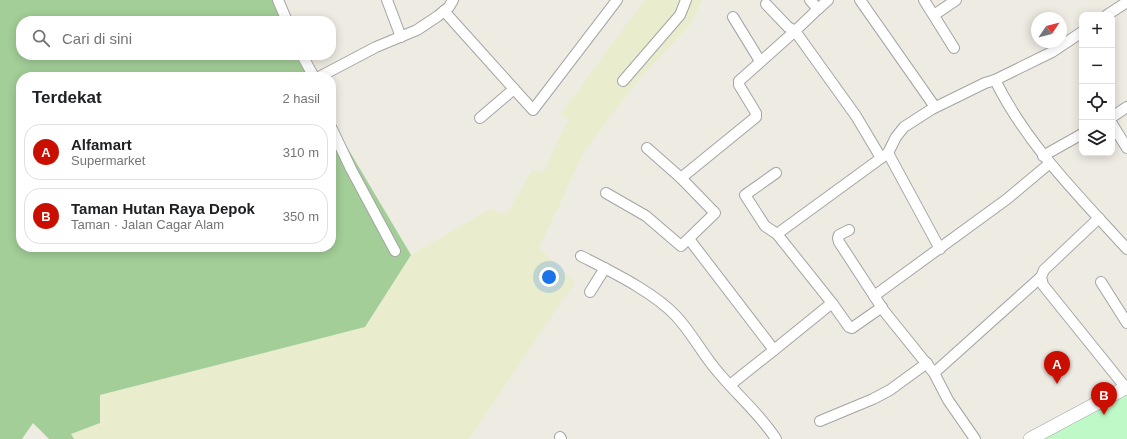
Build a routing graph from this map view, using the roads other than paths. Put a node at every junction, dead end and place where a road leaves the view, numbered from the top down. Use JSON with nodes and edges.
{"nodes":[{"id":1,"x":278,"y":0,"type":"edge"},
{"id":2,"x":387,"y":0,"type":"edge"},
{"id":3,"x":453,"y":0,"type":"edge"},
{"id":4,"x":617,"y":0,"type":"edge"},
{"id":5,"x":686,"y":0,"type":"edge"},
{"id":6,"x":810,"y":0,"type":"edge"},
{"id":7,"x":828,"y":0,"type":"edge"},
{"id":8,"x":860,"y":0,"type":"edge"},
{"id":9,"x":924,"y":0,"type":"edge"},
{"id":10,"x":956,"y":0,"type":"edge"},
{"id":11,"x":1127,"y":2,"type":"edge"},
{"id":12,"x":766,"y":4,"type":"dead end"},
{"id":13,"x":818,"y":9,"type":"junction"},
{"id":14,"x":444,"y":11,"type":"junction"},
{"id":15,"x":1112,"y":12,"type":"edge"},
{"id":16,"x":934,"y":15,"type":"junction"},
{"id":17,"x":285,"y":16,"type":"edge"},
{"id":18,"x":732,"y":17,"type":"dead end"},
{"id":19,"x":795,"y":32,"type":"junction"},
{"id":20,"x":1079,"y":34,"type":"edge"},
{"id":21,"x":401,"y":37,"type":"junction"},
{"id":22,"x":954,"y":48,"type":"dead end"},
{"id":23,"x":305,"y":60,"type":"edge"},
{"id":24,"x":760,"y":61,"type":"junction"},
{"id":25,"x":311,"y":72,"type":"edge"},
{"id":26,"x":329,"y":72,"type":"edge"},
{"id":27,"x":995,"y":80,"type":"junction"},
{"id":28,"x":623,"y":81,"type":"dead end"},
{"id":29,"x":514,"y":89,"type":"junction"},
{"id":30,"x":935,"y":107,"type":"junction"},
{"id":31,"x":1127,"y":107,"type":"edge"},
{"id":32,"x":1115,"y":114,"type":"edge"},
{"id":33,"x":480,"y":118,"type":"dead end"},
{"id":34,"x":1115,"y":129,"type":"edge"},
{"id":35,"x":1079,"y":136,"type":"edge"},
{"id":36,"x":336,"y":138,"type":"edge"},
{"id":37,"x":647,"y":148,"type":"dead end"},
{"id":38,"x":1127,"y":148,"type":"edge"},
{"id":39,"x":885,"y":156,"type":"junction"},
{"id":40,"x":1046,"y":160,"type":"junction"},
{"id":41,"x":776,"y":173,"type":"dead end"},
{"id":42,"x":681,"y":178,"type":"junction"},
{"id":43,"x":606,"y":193,"type":"dead end"},
{"id":44,"x":1100,"y":218,"type":"junction"},
{"id":45,"x":849,"y":230,"type":"dead end"},
{"id":46,"x":777,"y":234,"type":"junction"},
{"id":47,"x":689,"y":239,"type":"junction"},
{"id":48,"x":940,"y":249,"type":"junction"},
{"id":49,"x":1127,"y":249,"type":"edge"},
{"id":50,"x":395,"y":251,"type":"dead end"},
{"id":51,"x":581,"y":256,"type":"dead end"},
{"id":52,"x":605,"y":268,"type":"junction"},
{"id":53,"x":1041,"y":277,"type":"junction"},
{"id":54,"x":1101,"y":282,"type":"dead end"},
{"id":55,"x":590,"y":292,"type":"dead end"},
{"id":56,"x":874,"y":296,"type":"junction"},
{"id":57,"x":832,"y":303,"type":"junction"},
{"id":58,"x":882,"y":307,"type":"junction"},
{"id":59,"x":1127,"y":323,"type":"edge"},
{"id":60,"x":774,"y":350,"type":"junction"},
{"id":61,"x":927,"y":363,"type":"junction"},
{"id":62,"x":934,"y":373,"type":"junction"},
{"id":63,"x":730,"y":385,"type":"junction"},
{"id":64,"x":1127,"y":388,"type":"edge"},
{"id":65,"x":820,"y":421,"type":"dead end"},
{"id":66,"x":776,"y":439,"type":"edge"},
{"id":67,"x":975,"y":439,"type":"edge"},
{"id":68,"x":1030,"y":439,"type":"edge"}],
"edges":[{"from":1,"to":17,"type":"street"},
{"from":2,"to":21,"type":"street"},
{"from":3,"to":14,"type":"street"},
{"from":4,"to":29,"type":"street"},
{"from":5,"to":28,"type":"street"},
{"from":6,"to":13,"type":"street"},
{"from":7,"to":13,"type":"street"},
{"from":8,"to":30,"type":"street"},
{"from":9,"to":16,"type":"street"},
{"from":10,"to":16,"type":"street"},
{"from":11,"to":15,"type":"street"},
{"from":12,"to":19,"type":"street"},
{"from":13,"to":19,"type":"street"},
{"from":14,"to":21,"type":"street"},
{"from":14,"to":29,"type":"street"},
{"from":16,"to":22,"type":"street"},
{"from":18,"to":24,"type":"street"},
{"from":19,"to":24,"type":"street"},
{"from":19,"to":39,"type":"street"},
{"from":20,"to":27,"type":"street"},
{"from":21,"to":26,"type":"street"},
{"from":23,"to":25,"type":"street"},
{"from":24,"to":42,"type":"street"},
{"from":27,"to":30,"type":"street"},
{"from":27,"to":40,"type":"street"},
{"from":29,"to":33,"type":"street"},
{"from":30,"to":39,"type":"street"},
{"from":31,"to":32,"type":"street"},
{"from":34,"to":38,"type":"street"},
{"from":35,"to":40,"type":"street"},
{"from":36,"to":50,"type":"street"},
{"from":37,"to":42,"type":"street"},
{"from":39,"to":46,"type":"street"},
{"from":39,"to":48,"type":"street"},
{"from":40,"to":44,"type":"street"},
{"from":40,"to":48,"type":"street"},
{"from":41,"to":46,"type":"street"},
{"from":42,"to":47,"type":"street"},
{"from":43,"to":47,"type":"street"},
{"from":44,"to":49,"type":"street"},
{"from":44,"to":53,"type":"street"},
{"from":45,"to":56,"type":"street"},
{"from":46,"to":57,"type":"street"},
{"from":47,"to":60,"type":"street"},
{"from":48,"to":56,"type":"street"},
{"from":51,"to":52,"type":"street"},
{"from":52,"to":55,"type":"street"},
{"from":52,"to":63,"type":"street"},
{"from":53,"to":62,"type":"street"},
{"from":53,"to":64,"type":"street"},
{"from":54,"to":59,"type":"street"},
{"from":56,"to":58,"type":"street"},
{"from":57,"to":58,"type":"street"},
{"from":57,"to":60,"type":"street"},
{"from":58,"to":61,"type":"street"},
{"from":60,"to":63,"type":"street"},
{"from":61,"to":62,"type":"street"},
{"from":61,"to":65,"type":"street"},
{"from":62,"to":67,"type":"street"},
{"from":63,"to":66,"type":"street"},
{"from":64,"to":68,"type":"street"}]}
